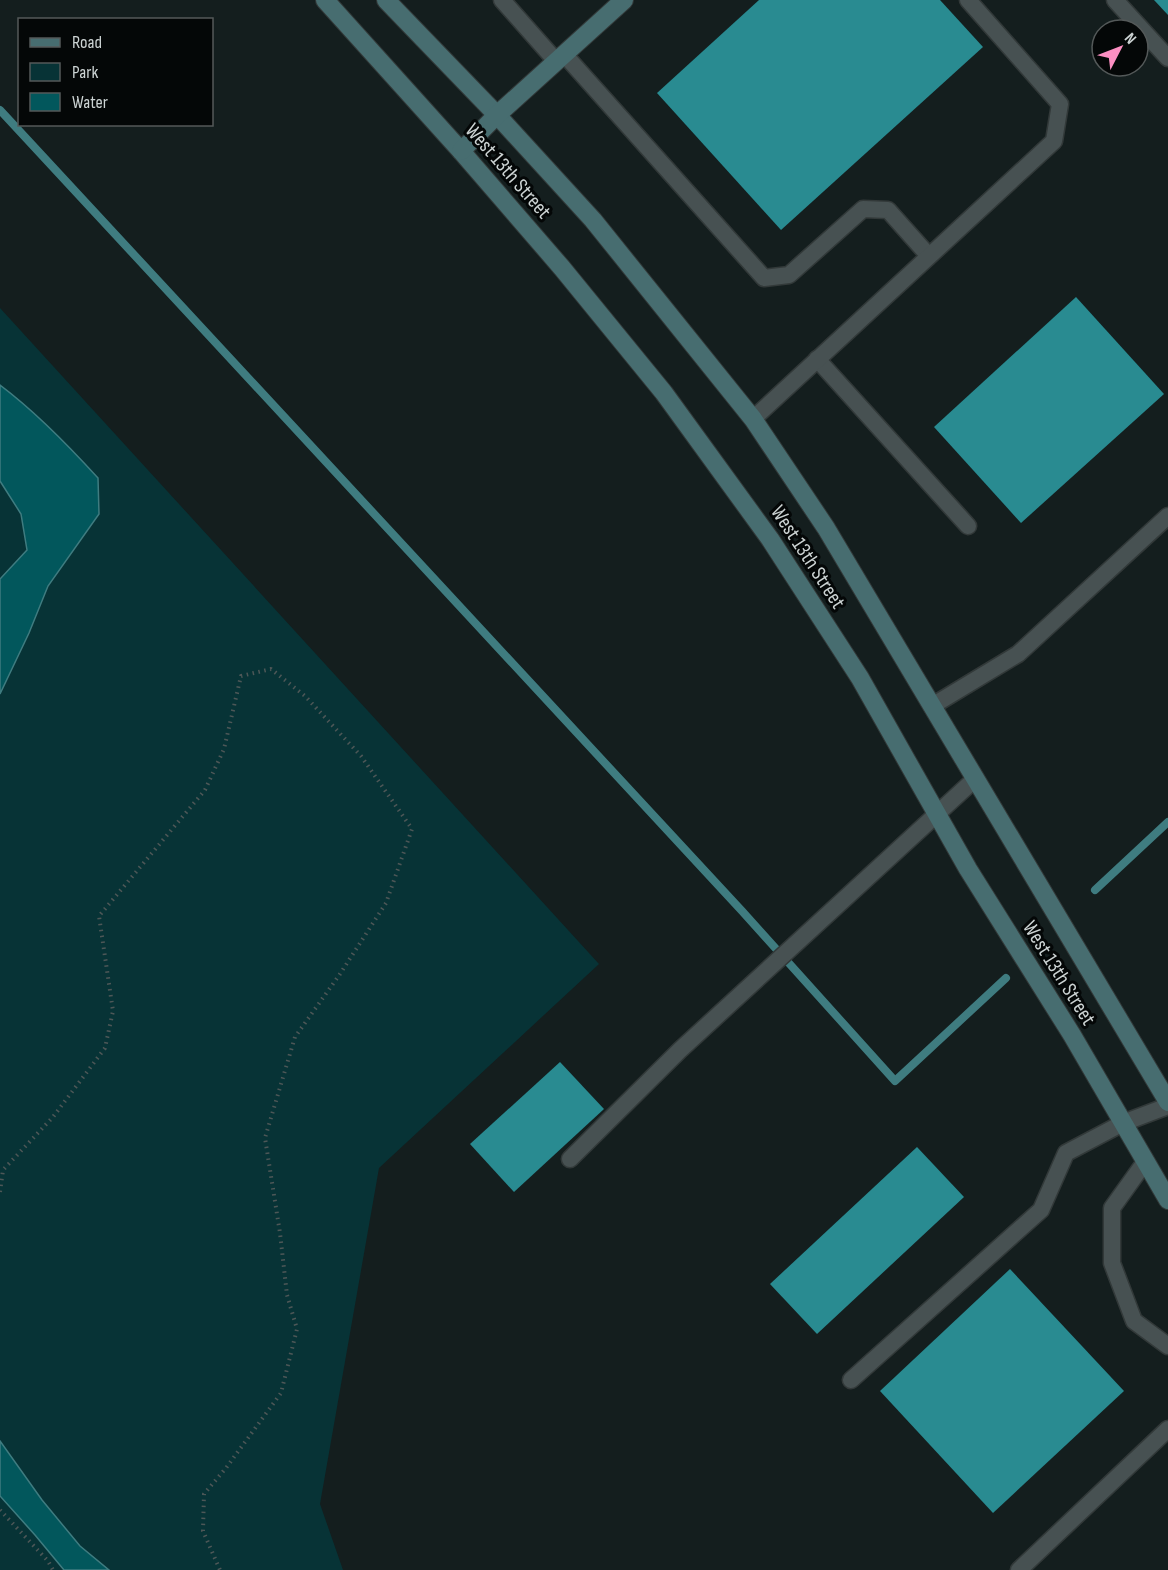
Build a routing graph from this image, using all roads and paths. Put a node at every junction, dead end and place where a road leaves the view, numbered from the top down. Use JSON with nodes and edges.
{"nodes":[{"id":1,"x":325,"y":0,"type":"edge"},
{"id":2,"x":386,"y":0,"type":"edge"},
{"id":3,"x":502,"y":0,"type":"edge"},
{"id":4,"x":624,"y":0,"type":"edge"},
{"id":5,"x":968,"y":0,"type":"edge"},
{"id":6,"x":1115,"y":0,"type":"edge"},
{"id":7,"x":560,"y":58,"type":"junction"},
{"id":8,"x":1168,"y":58,"type":"edge"},
{"id":9,"x":497,"y":115,"type":"junction"},
{"id":10,"x":461,"y":151,"type":"junction"},
{"id":11,"x":929,"y":256,"type":"junction"},
{"id":12,"x":817,"y":359,"type":"junction"},
{"id":13,"x":753,"y":418,"type":"junction"},
{"id":14,"x":1168,"y":516,"type":"edge"},
{"id":15,"x":968,"y":526,"type":"dead end"},
{"id":16,"x":932,"y":706,"type":"junction"},
{"id":17,"x":975,"y":779,"type":"junction"},
{"id":18,"x":937,"y":815,"type":"junction"},
{"id":19,"x":1168,"y":1104,"type":"edge"},
{"id":20,"x":1123,"y":1123,"type":"junction"},
{"id":21,"x":570,"y":1159,"type":"dead end"},
{"id":22,"x":1145,"y":1162,"type":"junction"},
{"id":23,"x":0,"y":1192,"type":"edge"},
{"id":24,"x":1168,"y":1200,"type":"edge"},
{"id":25,"x":1168,"y":1346,"type":"edge"},
{"id":26,"x":851,"y":1380,"type":"dead end"},
{"id":27,"x":1168,"y":1429,"type":"edge"},
{"id":28,"x":0,"y":1510,"type":"edge"},
{"id":29,"x":53,"y":1570,"type":"edge"},
{"id":30,"x":220,"y":1570,"type":"edge"},
{"id":31,"x":1019,"y":1570,"type":"edge"}],
"edges":[{"from":1,"to":10,"type":"main road","name":"West 13th Street"},
{"from":2,"to":9,"type":"main road","name":"West 13th Street"},
{"from":3,"to":7,"type":"lane"},
{"from":4,"to":7,"type":"main road"},
{"from":5,"to":11,"type":"lane"},
{"from":6,"to":8,"type":"lane"},
{"from":7,"to":9,"type":"main road"},
{"from":7,"to":11,"type":"lane"},
{"from":9,"to":10,"type":"main road"},
{"from":9,"to":13,"type":"main road","name":"West 13th Street"},
{"from":10,"to":18,"type":"main road","name":"West 13th Street"},
{"from":11,"to":12,"type":"lane"},
{"from":12,"to":13,"type":"lane"},
{"from":12,"to":15,"type":"lane"},
{"from":13,"to":16,"type":"main road","name":"West 13th Street"},
{"from":14,"to":16,"type":"lane"},
{"from":16,"to":17,"type":"main road","name":"West 13th Street"},
{"from":17,"to":18,"type":"lane"},
{"from":17,"to":19,"type":"main road","name":"West 13th Street"},
{"from":18,"to":20,"type":"main road","name":"West 13th Street"},
{"from":18,"to":21,"type":"lane"},
{"from":19,"to":20,"type":"lane"},
{"from":20,"to":22,"type":"main road","name":"West 13th Street"},
{"from":20,"to":26,"type":"lane"},
{"from":22,"to":24,"type":"main road","name":"West 13th Street"},
{"from":22,"to":25,"type":"lane"},
{"from":23,"to":30,"type":"path"},
{"from":27,"to":31,"type":"lane"},
{"from":28,"to":29,"type":"path"}]}
